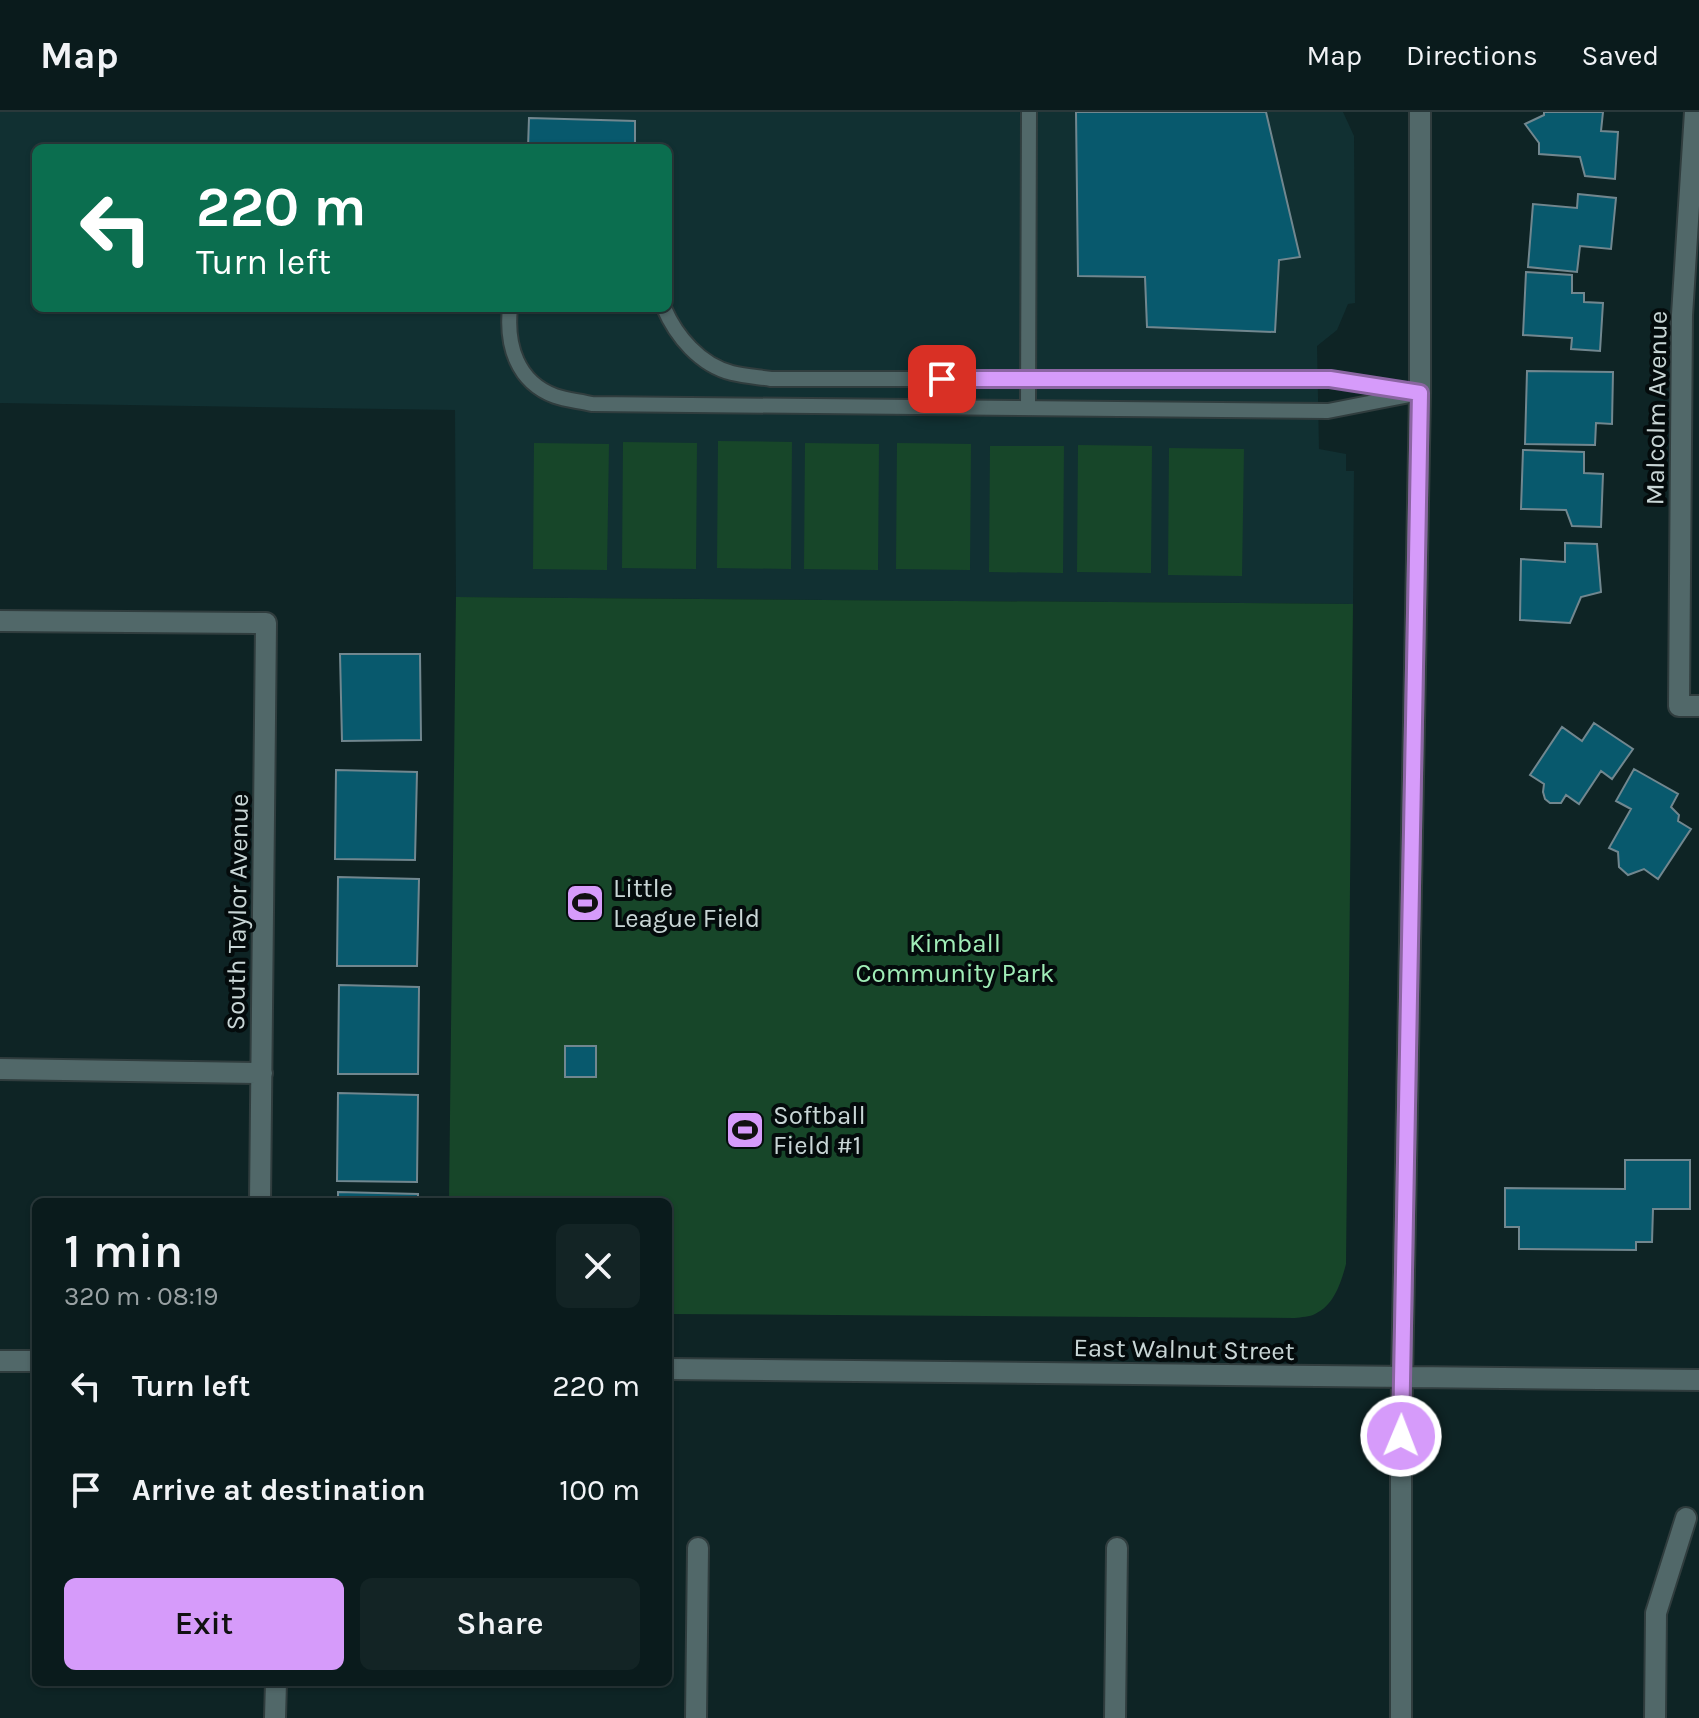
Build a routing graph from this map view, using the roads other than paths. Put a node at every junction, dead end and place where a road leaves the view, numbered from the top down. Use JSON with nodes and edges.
{"nodes":[{"id":1,"x":1029,"y":112,"type":"edge"},
{"id":2,"x":1420,"y":112,"type":"edge"},
{"id":3,"x":1695,"y":112,"type":"edge"},
{"id":4,"x":509,"y":312,"type":"edge"},
{"id":5,"x":666,"y":312,"type":"edge"},
{"id":6,"x":1028,"y":379,"type":"junction"},
{"id":7,"x":1420,"y":393,"type":"junction"},
{"id":8,"x":1028,"y":408,"type":"junction"},
{"id":9,"x":0,"y":621,"type":"edge"},
{"id":10,"x":1689,"y":706,"type":"edge"},
{"id":11,"x":0,"y":1069,"type":"edge"},
{"id":12,"x":262,"y":1073,"type":"junction"},
{"id":13,"x":260,"y":1198,"type":"edge"},
{"id":14,"x":0,"y":1361,"type":"edge"},
{"id":15,"x":32,"y":1361,"type":"edge"},
{"id":16,"x":672,"y":1369,"type":"edge"},
{"id":17,"x":1402,"y":1377,"type":"junction"},
{"id":18,"x":1699,"y":1380,"type":"edge"},
{"id":19,"x":1686,"y":1518,"type":"dead end"},
{"id":20,"x":698,"y":1548,"type":"dead end"},
{"id":21,"x":1117,"y":1548,"type":"dead end"},
{"id":22,"x":276,"y":1686,"type":"edge"},
{"id":23,"x":275,"y":1718,"type":"edge"},
{"id":24,"x":696,"y":1718,"type":"edge"},
{"id":25,"x":1115,"y":1718,"type":"edge"},
{"id":26,"x":1401,"y":1718,"type":"edge"},
{"id":27,"x":1655,"y":1718,"type":"edge"}],
"edges":[{"from":1,"to":6,"type":"lane"},
{"from":2,"to":7,"type":"street"},
{"from":3,"to":10,"type":"street","name":"Malcolm Avenue"},
{"from":4,"to":8,"type":"lane"},
{"from":5,"to":6,"type":"lane"},
{"from":6,"to":7,"type":"lane"},
{"from":6,"to":8,"type":"lane"},
{"from":7,"to":8,"type":"lane"},
{"from":7,"to":17,"type":"street"},
{"from":9,"to":12,"type":"street","name":"South Taylor Avenue"},
{"from":11,"to":12,"type":"street"},
{"from":12,"to":13,"type":"street","name":"South Taylor Avenue"},
{"from":14,"to":15,"type":"street"},
{"from":16,"to":17,"type":"street","name":"East Walnut Street"},
{"from":17,"to":18,"type":"street","name":"East Walnut Street"},
{"from":17,"to":26,"type":"street"},
{"from":19,"to":27,"type":"street"},
{"from":20,"to":24,"type":"street"},
{"from":21,"to":25,"type":"street"},
{"from":22,"to":23,"type":"street"}]}
